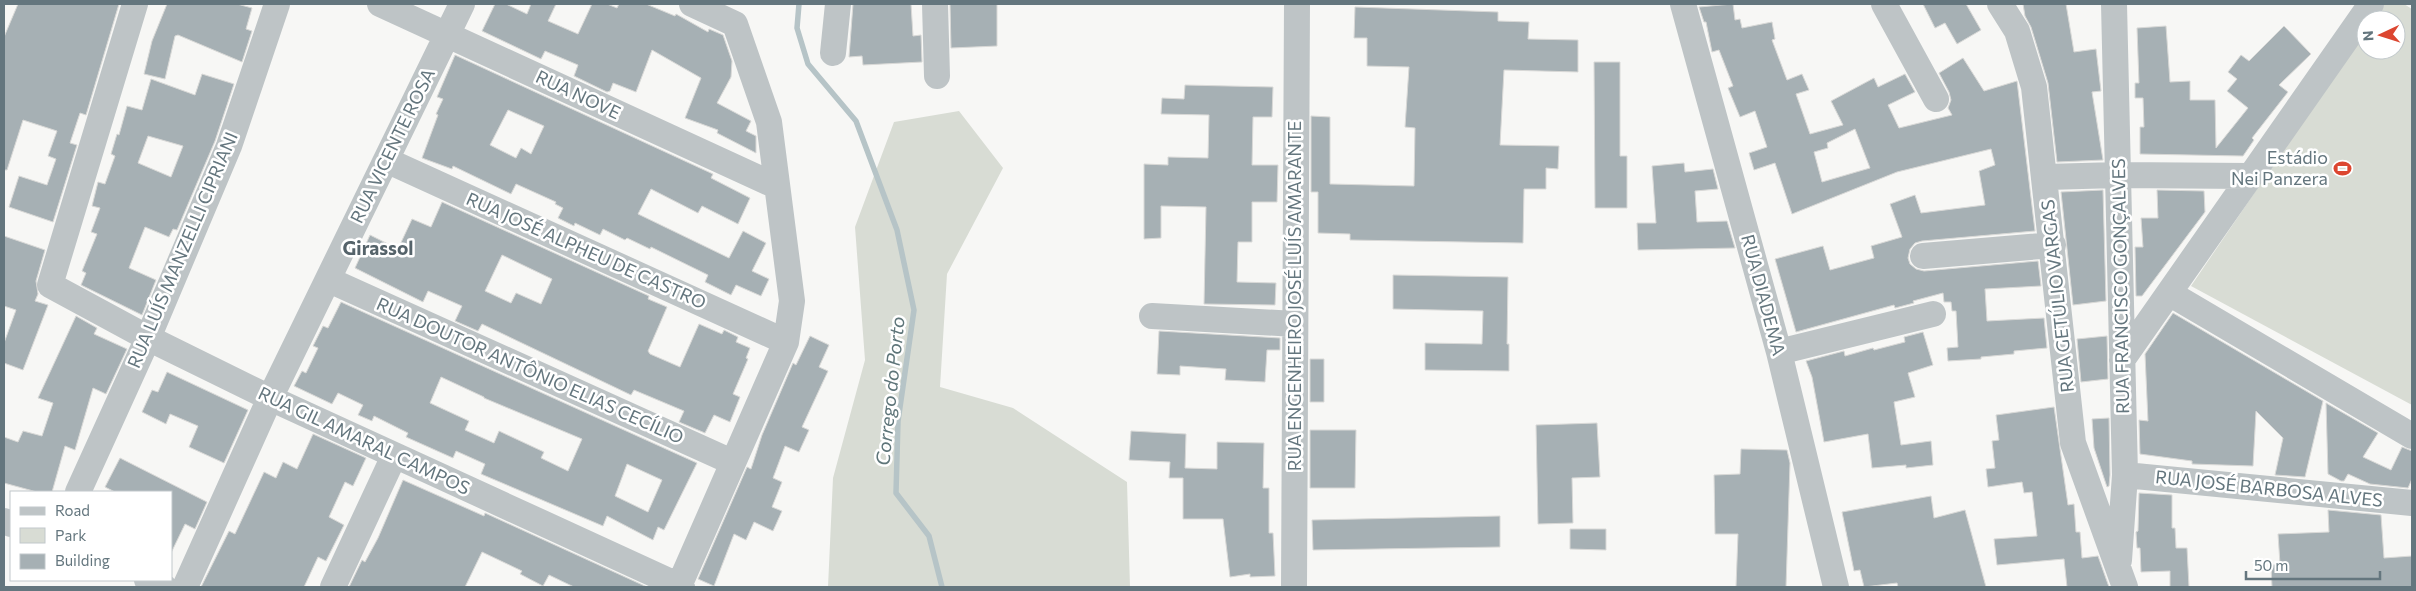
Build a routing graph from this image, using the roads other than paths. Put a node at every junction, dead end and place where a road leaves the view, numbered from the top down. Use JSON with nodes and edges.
{"nodes":[{"id":1,"x":135,"y":4,"type":"edge"},
{"id":2,"x":277,"y":4,"type":"edge"},
{"id":3,"x":380,"y":4,"type":"edge"},
{"id":4,"x":462,"y":4,"type":"edge"},
{"id":5,"x":692,"y":4,"type":"edge"},
{"id":6,"x":838,"y":4,"type":"edge"},
{"id":7,"x":935,"y":4,"type":"edge"},
{"id":8,"x":1297,"y":4,"type":"edge"},
{"id":9,"x":1683,"y":4,"type":"edge"},
{"id":10,"x":1884,"y":4,"type":"edge"},
{"id":11,"x":2000,"y":4,"type":"edge"},
{"id":12,"x":2114,"y":4,"type":"edge"},
{"id":13,"x":2371,"y":4,"type":"edge"},
{"id":14,"x":448,"y":36,"type":"junction"},
{"id":15,"x":833,"y":53,"type":"dead end"},
{"id":16,"x":937,"y":76,"type":"dead end"},
{"id":17,"x":1936,"y":99,"type":"dead end"},
{"id":18,"x":386,"y":160,"type":"junction"},
{"id":19,"x":2118,"y":175,"type":"junction"},
{"id":20,"x":2249,"y":176,"type":"junction"},
{"id":21,"x":2046,"y":177,"type":"junction"},
{"id":22,"x":776,"y":186,"type":"junction"},
{"id":23,"x":2053,"y":245,"type":"junction"},
{"id":24,"x":1923,"y":256,"type":"dead end"},
{"id":25,"x":329,"y":280,"type":"junction"},
{"id":26,"x":2169,"y":293,"type":"junction"},
{"id":27,"x":1933,"y":314,"type":"dead end"},
{"id":28,"x":1152,"y":316,"type":"dead end"},
{"id":29,"x":1296,"y":324,"type":"junction"},
{"id":30,"x":148,"y":338,"type":"junction"},
{"id":31,"x":786,"y":342,"type":"junction"},
{"id":32,"x":1779,"y":352,"type":"junction"},
{"id":33,"x":2122,"y":360,"type":"junction"},
{"id":34,"x":270,"y":398,"type":"junction"},
{"id":35,"x":2412,"y":436,"type":"edge"},
{"id":36,"x":394,"y":456,"type":"junction"},
{"id":37,"x":732,"y":462,"type":"junction"},
{"id":38,"x":2126,"y":475,"type":"junction"},
{"id":39,"x":78,"y":491,"type":"edge"},
{"id":40,"x":2412,"y":503,"type":"edge"},
{"id":41,"x":2122,"y":578,"type":"edge"},
{"id":42,"x":149,"y":581,"type":"edge"},
{"id":43,"x":680,"y":586,"type":"edge"},
{"id":44,"x":164,"y":587,"type":"edge"},
{"id":45,"x":185,"y":587,"type":"edge"},
{"id":46,"x":333,"y":587,"type":"edge"},
{"id":47,"x":1294,"y":587,"type":"edge"},
{"id":48,"x":1836,"y":587,"type":"edge"}],
"edges":[{"from":1,"to":30,"type":"street","name":"RUA GIL AMARAL CAMPOS"},
{"from":2,"to":30,"type":"street","name":"RUA LUÍS MANZELLI CIPRIANI"},
{"from":3,"to":14,"type":"street","name":"RUA NOVE"},
{"from":4,"to":14,"type":"street","name":"RUA VICENTE ROSA"},
{"from":5,"to":22,"type":"street"},
{"from":6,"to":15,"type":"street"},
{"from":7,"to":16,"type":"street"},
{"from":8,"to":29,"type":"street","name":"RUA ENGENHEIRO JOSÉ LUÍS AMARANTE"},
{"from":9,"to":32,"type":"street","name":"RUA DIADEMA"},
{"from":10,"to":17,"type":"street"},
{"from":11,"to":21,"type":"street","name":"RUA GETÚLIO VARGAS"},
{"from":12,"to":19,"type":"street","name":"RUA FRANCISCO GONÇALVES"},
{"from":13,"to":20,"type":"street"},
{"from":14,"to":18,"type":"street","name":"RUA VICENTE ROSA"},
{"from":14,"to":22,"type":"street","name":"RUA NOVE"},
{"from":18,"to":25,"type":"street","name":"RUA VICENTE ROSA"},
{"from":18,"to":31,"type":"street","name":"RUA JOSÉ ALPHEU DE CASTRO"},
{"from":19,"to":20,"type":"street"},
{"from":19,"to":21,"type":"street"},
{"from":19,"to":33,"type":"street","name":"RUA FRANCISCO GONÇALVES"},
{"from":20,"to":26,"type":"street"},
{"from":21,"to":23,"type":"street","name":"RUA GETÚLIO VARGAS"},
{"from":22,"to":31,"type":"street"},
{"from":23,"to":24,"type":"street"},
{"from":23,"to":41,"type":"street","name":"RUA GETÚLIO VARGAS"},
{"from":25,"to":34,"type":"street","name":"RUA VICENTE ROSA"},
{"from":25,"to":37,"type":"street","name":"RUA DOUTOR ANTÔNIO ELIAS CECÍLIO"},
{"from":26,"to":33,"type":"street"},
{"from":26,"to":35,"type":"street"},
{"from":27,"to":32,"type":"street"},
{"from":28,"to":29,"type":"street"},
{"from":29,"to":47,"type":"street","name":"RUA ENGENHEIRO JOSÉ LUÍS AMARANTE"},
{"from":30,"to":34,"type":"street","name":"RUA GIL AMARAL CAMPOS"},
{"from":30,"to":39,"type":"street","name":"RUA LUÍS MANZELLI CIPRIANI"},
{"from":31,"to":37,"type":"street"},
{"from":32,"to":48,"type":"street","name":"RUA DIADEMA"},
{"from":33,"to":38,"type":"street","name":"RUA FRANCISCO GONÇALVES"},
{"from":34,"to":36,"type":"street","name":"RUA GIL AMARAL CAMPOS"},
{"from":34,"to":45,"type":"street","name":"RUA VICENTE ROSA"},
{"from":36,"to":43,"type":"street","name":"RUA GIL AMARAL CAMPOS"},
{"from":36,"to":46,"type":"street"},
{"from":37,"to":43,"type":"street"},
{"from":38,"to":40,"type":"street","name":"RUA JOSÉ BARBOSA ALVES"},
{"from":38,"to":41,"type":"street","name":"RUA FRANCISCO GONÇALVES"},
{"from":42,"to":44,"type":"street"}]}
